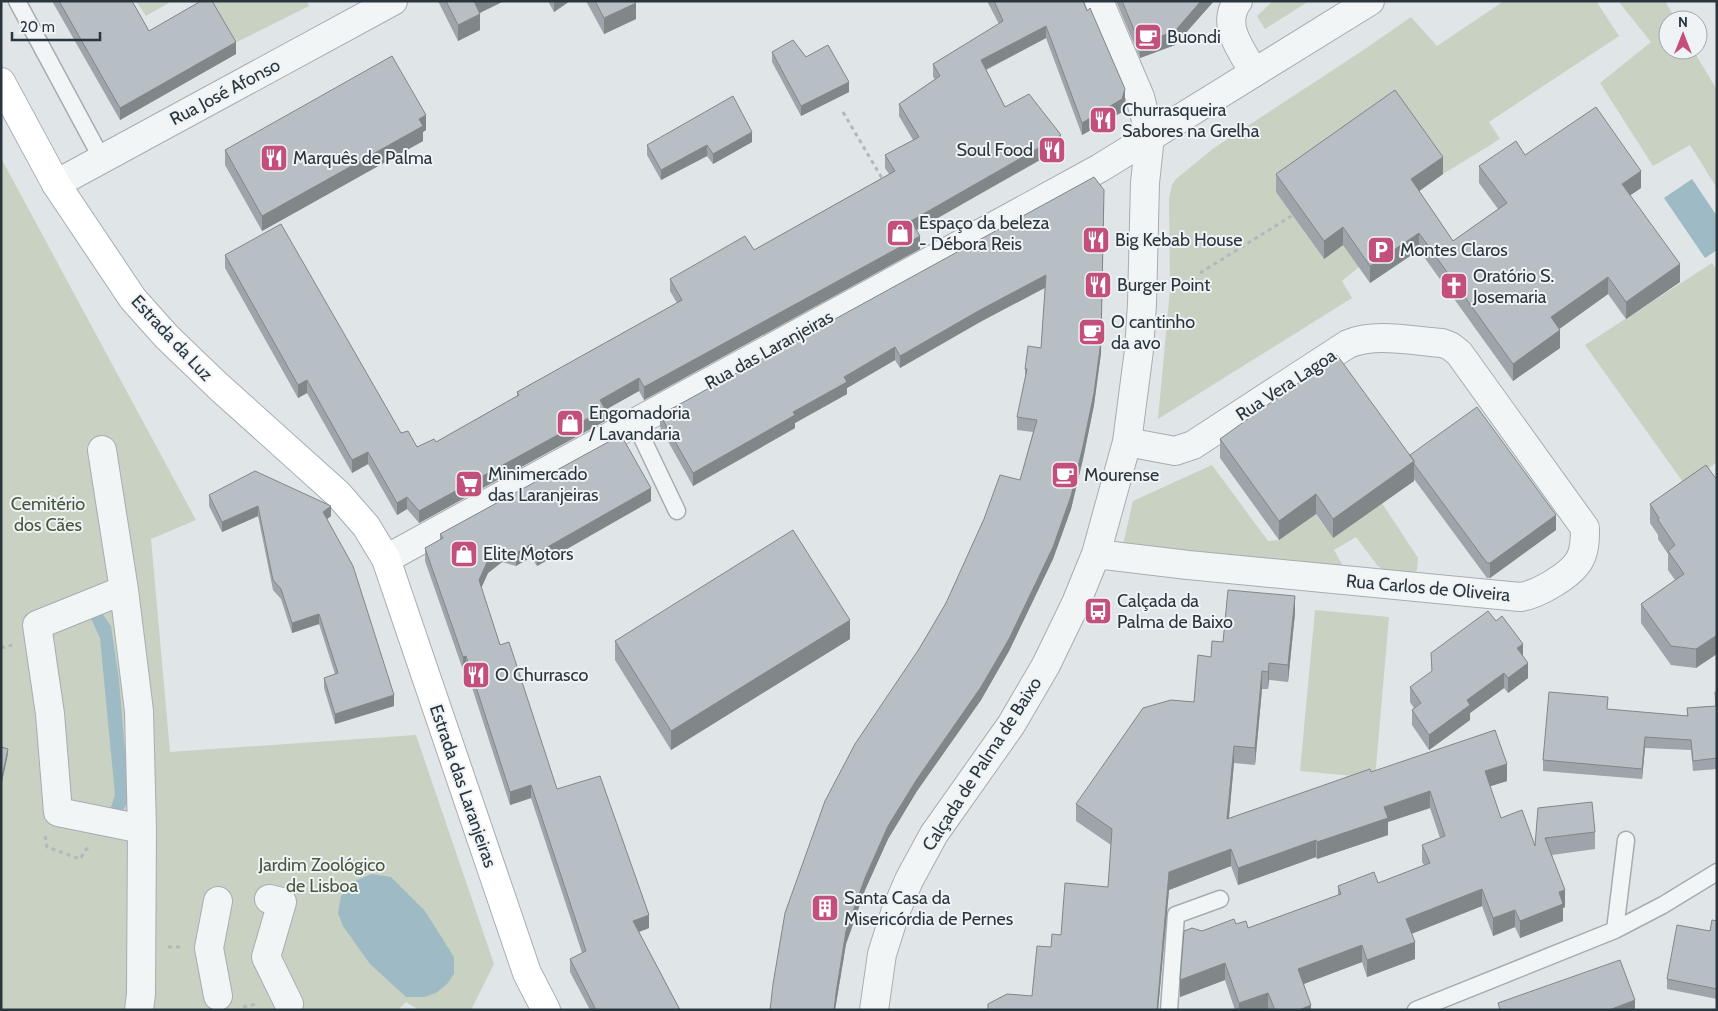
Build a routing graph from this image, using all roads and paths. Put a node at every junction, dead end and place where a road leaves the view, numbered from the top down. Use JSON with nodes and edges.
{"nodes":[{"id":1,"x":17,"y":1,"type":"edge"},
{"id":2,"x":393,"y":1,"type":"edge"},
{"id":3,"x":1099,"y":1,"type":"edge"},
{"id":4,"x":1238,"y":1,"type":"edge"},
{"id":5,"x":1370,"y":1,"type":"edge"},
{"id":6,"x":1254,"y":72,"type":"junction"},
{"id":7,"x":1,"y":82,"type":"edge"},
{"id":8,"x":843,"y":112,"type":"dead end"},
{"id":9,"x":1150,"y":136,"type":"junction"},
{"id":10,"x":102,"y":159,"type":"junction"},
{"id":11,"x":885,"y":183,"type":"edge"},
{"id":12,"x":56,"y":184,"type":"junction"},
{"id":13,"x":1292,"y":215,"type":"edge"},
{"id":14,"x":1200,"y":273,"type":"dead end"},
{"id":15,"x":1450,"y":346,"type":"joint"},
{"id":16,"x":635,"y":423,"type":"junction"},
{"id":17,"x":1127,"y":442,"type":"junction"},
{"id":18,"x":102,"y":450,"type":"dead end"},
{"id":19,"x":677,"y":511,"type":"dead end"},
{"id":20,"x":1096,"y":554,"type":"junction"},
{"id":21,"x":386,"y":559,"type":"junction"},
{"id":22,"x":124,"y":590,"type":"junction"},
{"id":23,"x":142,"y":829,"type":"junction"},
{"id":24,"x":1626,"y":840,"type":"dead end"},
{"id":25,"x":1717,"y":872,"type":"edge"},
{"id":26,"x":269,"y":899,"type":"dead end"},
{"id":27,"x":1220,"y":899,"type":"dead end"},
{"id":28,"x":218,"y":901,"type":"dead end"},
{"id":29,"x":1615,"y":930,"type":"junction"},
{"id":30,"x":218,"y":996,"type":"dead end"},
{"id":31,"x":280,"y":1005,"type":"edge"},
{"id":32,"x":139,"y":1010,"type":"edge"},
{"id":33,"x":546,"y":1010,"type":"edge"},
{"id":34,"x":874,"y":1010,"type":"edge"},
{"id":35,"x":1169,"y":1010,"type":"edge"},
{"id":36,"x":1416,"y":1010,"type":"edge"}],
"edges":[{"from":1,"to":10,"type":"lane"},
{"from":2,"to":10,"type":"street","name":"Rua José Afonso"},
{"from":3,"to":9,"type":"street"},
{"from":4,"to":6,"type":"street"},
{"from":5,"to":6,"type":"street","name":"Rua das Laranjeiras"},
{"from":6,"to":9,"type":"street","name":"Rua das Laranjeiras"},
{"from":7,"to":12,"type":"main road","name":"Estrada da Luz"},
{"from":8,"to":11,"type":"path"},
{"from":9,"to":16,"type":"street","name":"Rua das Laranjeiras"},
{"from":9,"to":17,"type":"street","name":"Calçada de Palma de Baixo"},
{"from":10,"to":12,"type":"street","name":"Rua José Afonso"},
{"from":12,"to":21,"type":"main road","name":"Estrada da Luz"},
{"from":13,"to":14,"type":"path"},
{"from":15,"to":17,"type":"street","name":"Rua Vera Lagoa"},
{"from":15,"to":20,"type":"street","name":"Rua Carlos de Oliveira"},
{"from":16,"to":19,"type":"lane"},
{"from":16,"to":21,"type":"street","name":"Rua das Laranjeiras"},
{"from":17,"to":20,"type":"street","name":"Calçada de Palma de Baixo"},
{"from":18,"to":22,"type":"street"},
{"from":20,"to":34,"type":"street","name":"Calçada de Palma de Baixo"},
{"from":21,"to":33,"type":"main road","name":"Estrada das Laranjeiras"},
{"from":22,"to":23,"type":"street"},
{"from":22,"to":23,"type":"street"},
{"from":23,"to":32,"type":"street"},
{"from":24,"to":29,"type":"lane"},
{"from":25,"to":29,"type":"lane"},
{"from":26,"to":31,"type":"street"},
{"from":27,"to":35,"type":"lane"},
{"from":28,"to":30,"type":"street"},
{"from":29,"to":36,"type":"lane"}]}
